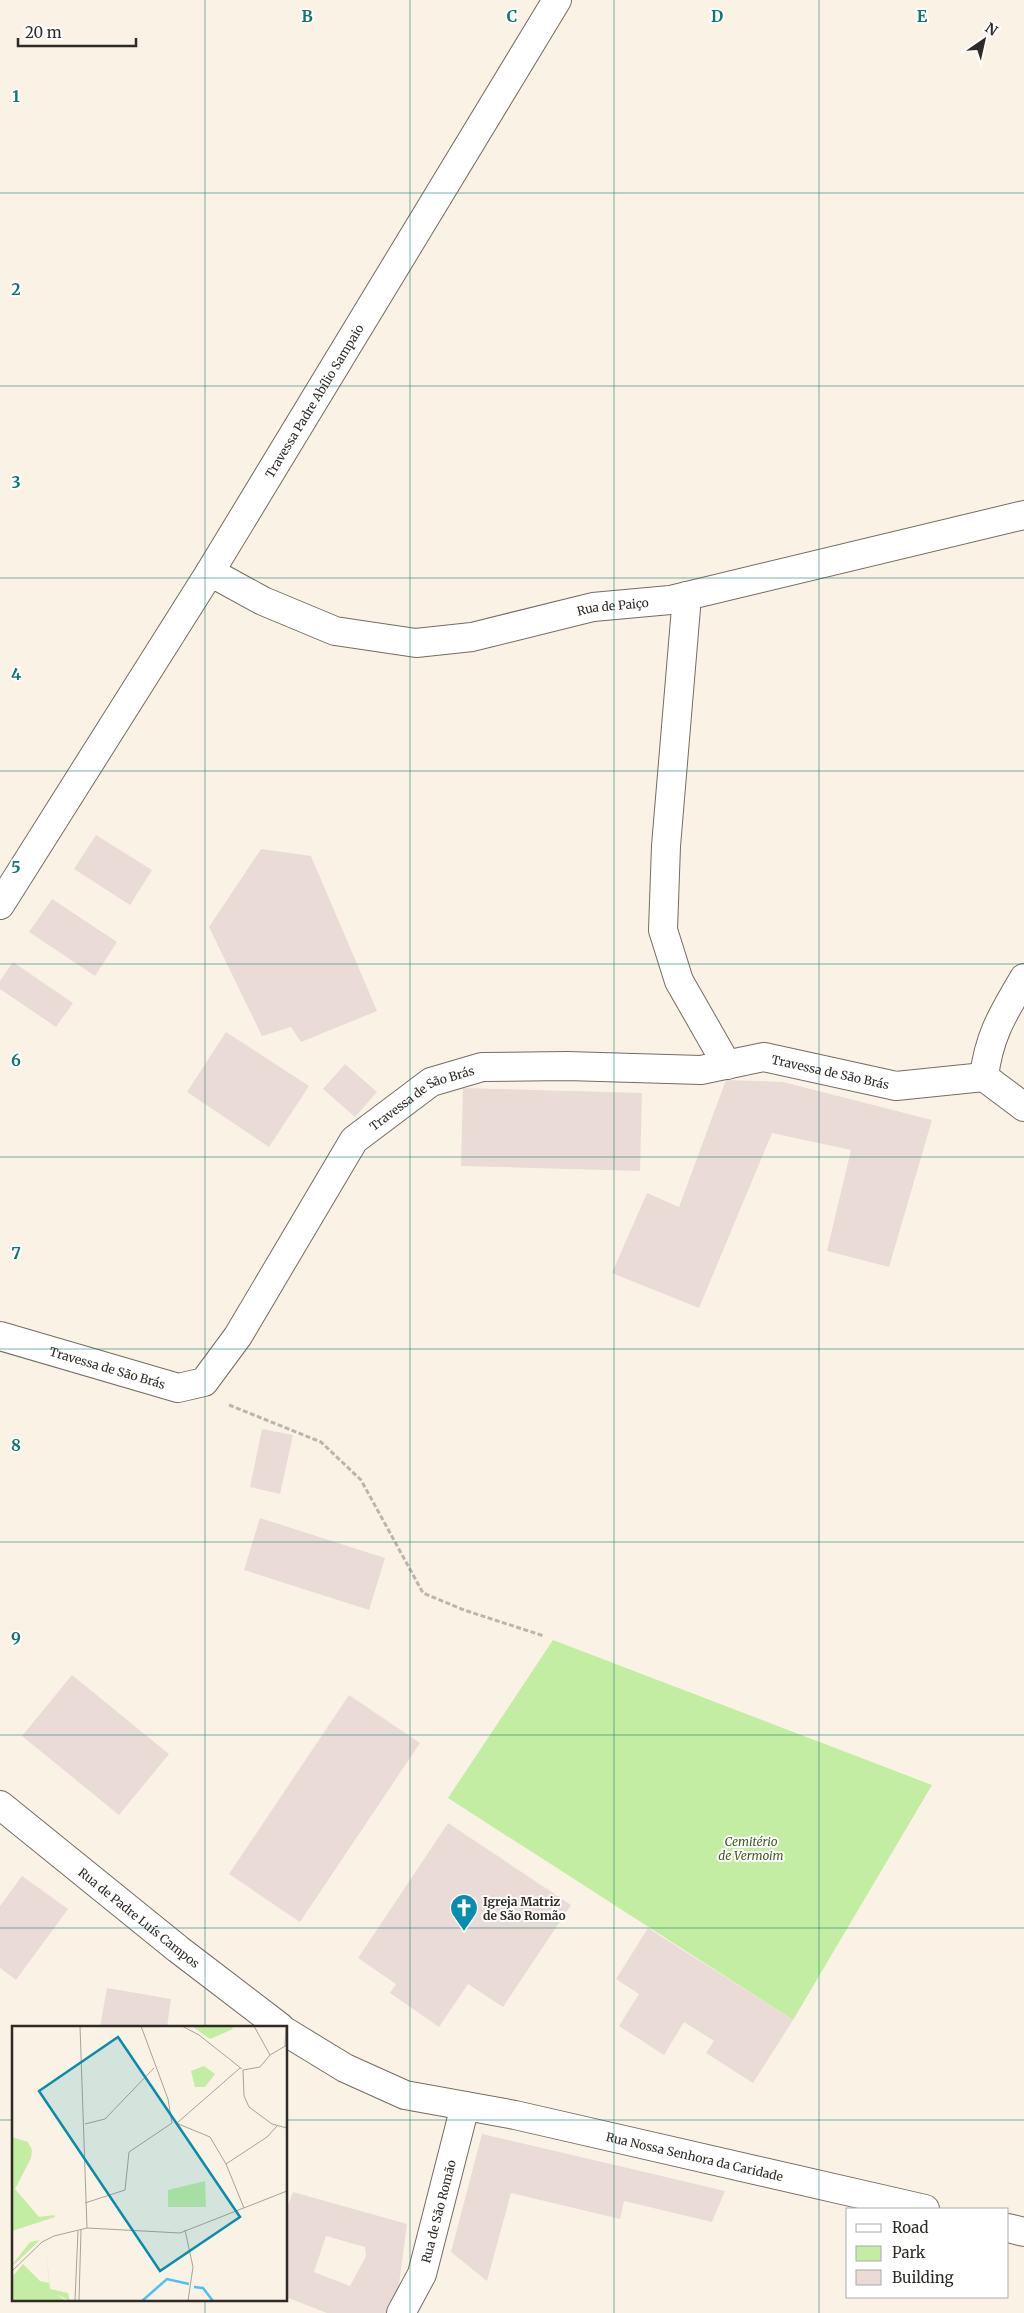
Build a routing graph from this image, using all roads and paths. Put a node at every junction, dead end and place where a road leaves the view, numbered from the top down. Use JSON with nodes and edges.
{"nodes":[{"id":1,"x":557,"y":0,"type":"edge"},
{"id":2,"x":1024,"y":515,"type":"edge"},
{"id":3,"x":210,"y":572,"type":"junction"},
{"id":4,"x":687,"y":596,"type":"junction"},
{"id":5,"x":0,"y":905,"type":"edge"},
{"id":6,"x":1024,"y":978,"type":"edge"},
{"id":7,"x":727,"y":1065,"type":"junction"},
{"id":8,"x":984,"y":1077,"type":"junction"},
{"id":9,"x":1024,"y":1107,"type":"edge"},
{"id":10,"x":0,"y":1336,"type":"edge"},
{"id":11,"x":178,"y":1388,"type":"junction"},
{"id":12,"x":544,"y":1636,"type":"dead end"},
{"id":13,"x":0,"y":1805,"type":"edge"},
{"id":14,"x":279,"y":2026,"type":"edge"},
{"id":15,"x":288,"y":2033,"type":"edge"},
{"id":16,"x":465,"y":2106,"type":"junction"},
{"id":17,"x":921,"y":2208,"type":"edge"},
{"id":18,"x":1009,"y":2228,"type":"edge"},
{"id":19,"x":1024,"y":2232,"type":"edge"},
{"id":20,"x":401,"y":2313,"type":"edge"}],
"edges":[{"from":1,"to":3,"type":"street","name":"Travessa Padre Abílio Sampaio"},
{"from":2,"to":4,"type":"street","name":"Rua de Paiço"},
{"from":3,"to":4,"type":"street","name":"Rua de Paiço"},
{"from":3,"to":5,"type":"street","name":"Travessa Padre Abílio Sampaio"},
{"from":4,"to":7,"type":"street"},
{"from":6,"to":8,"type":"street"},
{"from":7,"to":8,"type":"street","name":"Travessa de São Brás"},
{"from":7,"to":11,"type":"street","name":"Travessa de São Brás"},
{"from":8,"to":9,"type":"street"},
{"from":10,"to":11,"type":"street","name":"Travessa de São Brás"},
{"from":11,"to":12,"type":"path"},
{"from":13,"to":14,"type":"street","name":"Rua de Padre Luís Campos"},
{"from":15,"to":16,"type":"street"},
{"from":16,"to":17,"type":"street","name":"Rua Nossa Senhora da Caridade"},
{"from":16,"to":20,"type":"street","name":"Rua de São Romão"},
{"from":18,"to":19,"type":"street"}]}
